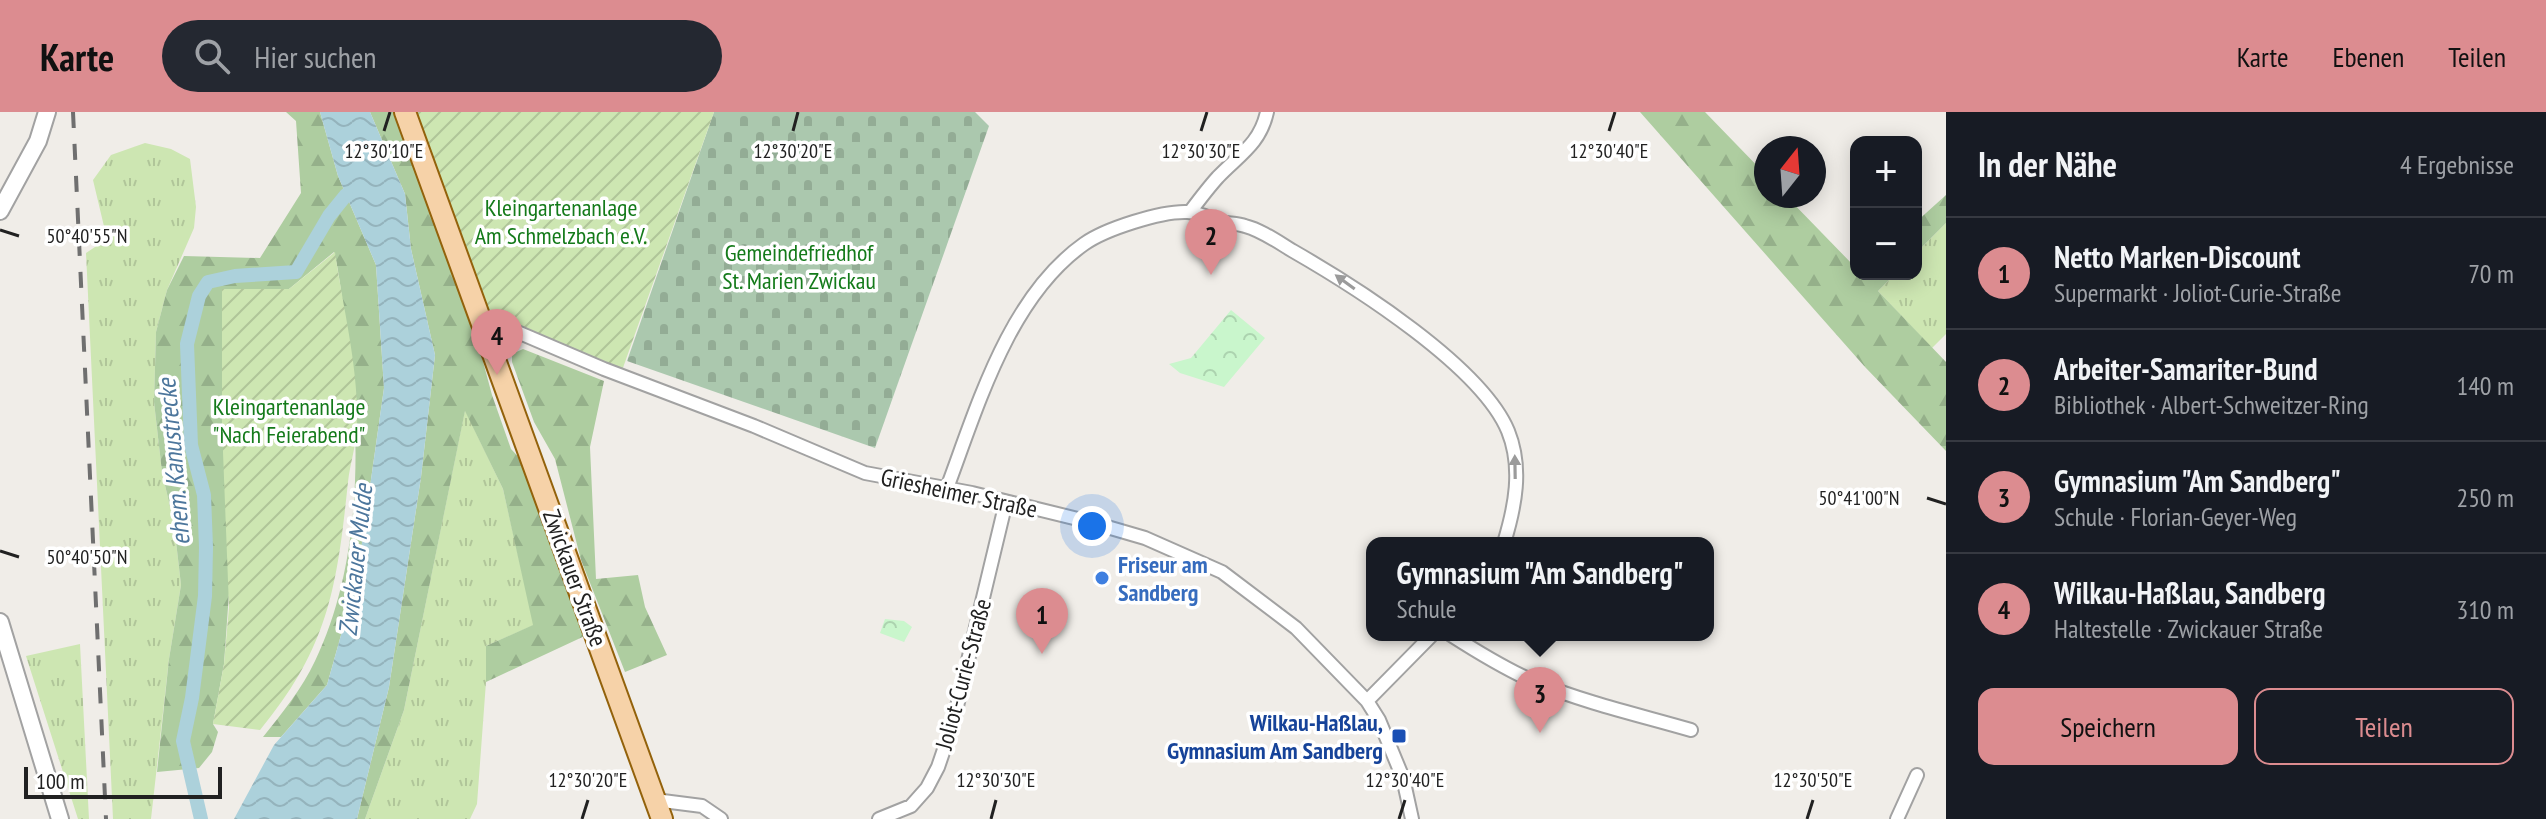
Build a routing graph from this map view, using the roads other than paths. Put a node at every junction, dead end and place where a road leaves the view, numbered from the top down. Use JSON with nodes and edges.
{"nodes":[{"id":1,"x":47,"y":112,"type":"edge"},
{"id":2,"x":405,"y":112,"type":"edge"},
{"id":3,"x":1267,"y":112,"type":"edge"},
{"id":4,"x":0,"y":211,"type":"edge"},
{"id":5,"x":1190,"y":212,"type":"junction"},
{"id":6,"x":487,"y":338,"type":"junction"},
{"id":7,"x":947,"y":488,"type":"junction"},
{"id":8,"x":1006,"y":502,"type":"junction"},
{"id":9,"x":1506,"y":537,"type":"edge"},
{"id":10,"x":0,"y":622,"type":"edge"},
{"id":11,"x":1426,"y":641,"type":"edge"},
{"id":12,"x":1460,"y":641,"type":"edge"},
{"id":13,"x":1367,"y":701,"type":"junction"},
{"id":14,"x":1691,"y":730,"type":"dead end"},
{"id":15,"x":1917,"y":775,"type":"dead end"},
{"id":16,"x":659,"y":810,"type":"edge"},
{"id":17,"x":60,"y":819,"type":"edge"},
{"id":18,"x":721,"y":819,"type":"edge"},
{"id":19,"x":879,"y":819,"type":"edge"},
{"id":20,"x":1412,"y":819,"type":"edge"},
{"id":21,"x":1897,"y":819,"type":"edge"}],
"edges":[{"from":1,"to":4,"type":"street"},
{"from":2,"to":6,"type":"main road","name":"Zwickauer Straße"},
{"from":3,"to":5,"type":"street"},
{"from":5,"to":7,"type":"street"},
{"from":9,"to":5,"type":"street","one_way":true},
{"from":6,"to":7,"type":"street","name":"Griesheimer Straße"},
{"from":6,"to":16,"type":"main road","name":"Zwickauer Straße"},
{"from":7,"to":8,"type":"street","name":"Griesheimer Straße"},
{"from":8,"to":13,"type":"street","name":"Griesheimer Straße"},
{"from":8,"to":19,"type":"street","name":"Joliot-Curie-Straße"},
{"from":10,"to":17,"type":"street"},
{"from":11,"to":13,"type":"street"},
{"from":12,"to":14,"type":"street"},
{"from":13,"to":20,"type":"street","name":"Griesheimer Straße"},
{"from":15,"to":21,"type":"street"},
{"from":16,"to":18,"type":"street"}]}
